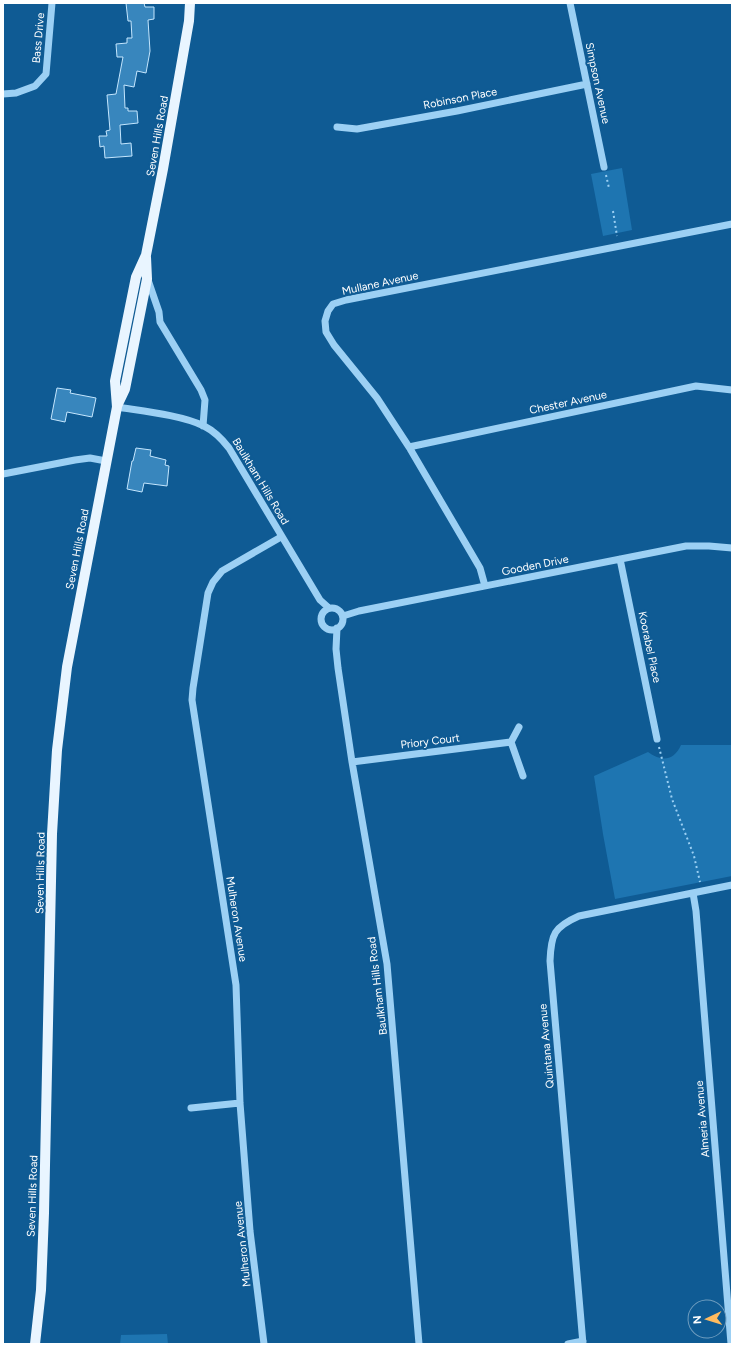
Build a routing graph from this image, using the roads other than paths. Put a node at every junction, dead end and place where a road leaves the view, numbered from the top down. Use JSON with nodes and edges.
{"nodes":[{"id":1,"x":52,"y":3,"type":"edge"},
{"id":2,"x":190,"y":3,"type":"edge"},
{"id":3,"x":197,"y":3,"type":"edge"},
{"id":4,"x":570,"y":3,"type":"edge"},
{"id":5,"x":189,"y":21,"type":"junction"},
{"id":6,"x":587,"y":84,"type":"junction"},
{"id":7,"x":3,"y":94,"type":"edge"},
{"id":8,"x":337,"y":127,"type":"dead end"},
{"id":9,"x":604,"y":167,"type":"road end"},
{"id":10,"x":732,"y":224,"type":"edge"},
{"id":11,"x":146,"y":255,"type":"junction"},
{"id":12,"x":147,"y":279,"type":"junction"},
{"id":13,"x":732,"y":390,"type":"edge"},
{"id":14,"x":116,"y":407,"type":"junction"},
{"id":15,"x":203,"y":426,"type":"junction"},
{"id":16,"x":409,"y":447,"type":"junction"},
{"id":17,"x":106,"y":461,"type":"junction"},
{"id":18,"x":3,"y":474,"type":"edge"},
{"id":19,"x":281,"y":537,"type":"junction"},
{"id":20,"x":732,"y":548,"type":"edge"},
{"id":21,"x":620,"y":560,"type":"junction"},
{"id":22,"x":485,"y":586,"type":"junction"},
{"id":23,"x":329,"y":608,"type":"junction"},
{"id":24,"x":343,"y":616,"type":"junction"},
{"id":25,"x":337,"y":628,"type":"junction"},
{"id":26,"x":519,"y":727,"type":"dead end"},
{"id":27,"x":657,"y":738,"type":"road end"},
{"id":28,"x":511,"y":742,"type":"junction"},
{"id":29,"x":352,"y":762,"type":"junction"},
{"id":30,"x":523,"y":776,"type":"dead end"},
{"id":31,"x":732,"y":885,"type":"edge"},
{"id":32,"x":693,"y":893,"type":"junction"},
{"id":33,"x":240,"y":1103,"type":"junction"},
{"id":34,"x":191,"y":1108,"type":"dead end"},
{"id":35,"x":583,"y":1342,"type":"edge"},
{"id":36,"x":35,"y":1344,"type":"edge"},
{"id":37,"x":264,"y":1344,"type":"edge"},
{"id":38,"x":419,"y":1344,"type":"edge"},
{"id":39,"x":568,"y":1344,"type":"edge"},
{"id":40,"x":731,"y":1344,"type":"edge"}],
"edges":[{"from":1,"to":7,"type":"street","name":"Bass Drive"},
{"from":2,"to":5,"type":"main road","name":"Seven Hills Road"},
{"from":3,"to":5,"type":"main road","name":"Seven Hills Road"},
{"from":4,"to":6,"type":"street","name":"Simpson Avenue"},
{"from":5,"to":11,"type":"main road","name":"Seven Hills Road"},
{"from":6,"to":8,"type":"street","name":"Robinson Place"},
{"from":6,"to":9,"type":"street","name":"Simpson Avenue"},
{"from":10,"to":16,"type":"street","name":"Mullane Avenue"},
{"from":11,"to":12,"type":"main road","name":"Seven Hills Road"},
{"from":11,"to":14,"type":"main road","name":"Seven Hills Road"},
{"from":12,"to":14,"type":"main road","name":"Seven Hills Road"},
{"from":12,"to":15,"type":"street"},
{"from":13,"to":16,"type":"street","name":"Chester Avenue"},
{"from":14,"to":15,"type":"street","name":"Baulkham Hills Road"},
{"from":14,"to":17,"type":"main road","name":"Seven Hills Road"},
{"from":15,"to":19,"type":"street","name":"Baulkham Hills Road"},
{"from":16,"to":22,"type":"street","name":"Mullane Avenue"},
{"from":17,"to":18,"type":"street"},
{"from":17,"to":36,"type":"main road","name":"Seven Hills Road"},
{"from":19,"to":23,"type":"street","name":"Baulkham Hills Road"},
{"from":19,"to":33,"type":"street","name":"Mulheron Avenue"},
{"from":20,"to":21,"type":"street","name":"Gooden Drive"},
{"from":21,"to":22,"type":"street","name":"Gooden Drive"},
{"from":21,"to":27,"type":"street","name":"Koorabel Place"},
{"from":22,"to":24,"type":"street","name":"Gooden Drive"},
{"from":23,"to":24,"type":"street"},
{"from":23,"to":25,"type":"street"},
{"from":24,"to":25,"type":"street"},
{"from":25,"to":29,"type":"street","name":"Baulkham Hills Road"},
{"from":26,"to":28,"type":"street"},
{"from":28,"to":29,"type":"street","name":"Priory Court"},
{"from":28,"to":30,"type":"street"},
{"from":29,"to":38,"type":"street","name":"Baulkham Hills Road"},
{"from":31,"to":32,"type":"street","name":"Quintana Avenue"},
{"from":32,"to":35,"type":"street","name":"Quintana Avenue"},
{"from":32,"to":40,"type":"street","name":"Almeria Avenue"},
{"from":33,"to":34,"type":"street"},
{"from":33,"to":37,"type":"street","name":"Mulheron Avenue"},
{"from":35,"to":39,"type":"street"}]}
